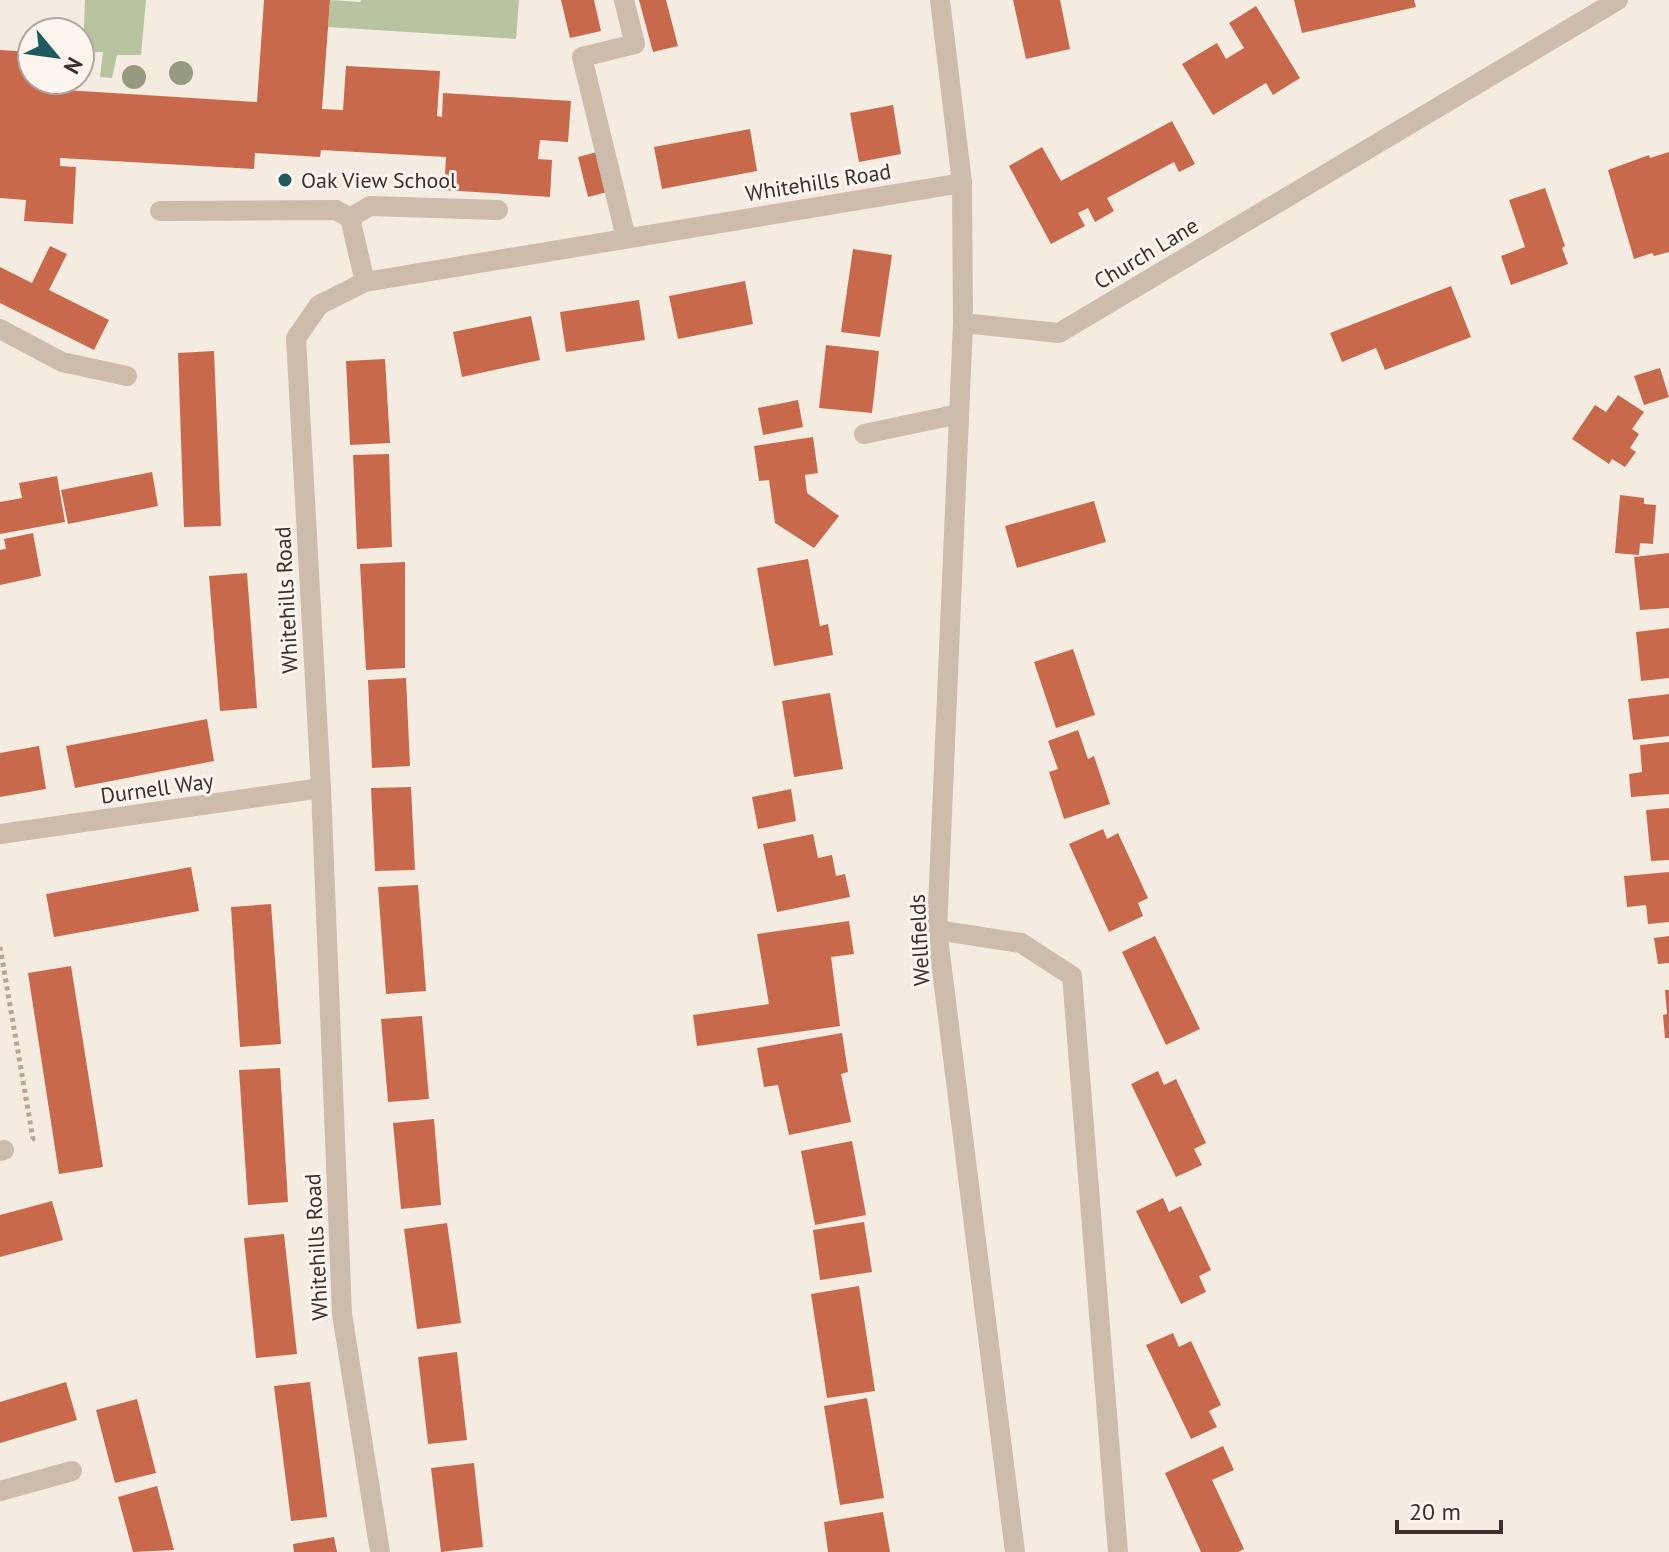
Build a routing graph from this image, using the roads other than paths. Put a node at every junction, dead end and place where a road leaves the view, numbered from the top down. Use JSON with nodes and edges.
{"nodes":[{"id":1,"x":624,"y":0,"type":"edge"},
{"id":2,"x":940,"y":0,"type":"edge"},
{"id":3,"x":1618,"y":0,"type":"edge"},
{"id":4,"x":962,"y":183,"type":"junction"},
{"id":5,"x":498,"y":210,"type":"dead end"},
{"id":6,"x":160,"y":211,"type":"dead end"},
{"id":7,"x":350,"y":218,"type":"junction"},
{"id":8,"x":626,"y":238,"type":"junction"},
{"id":9,"x":365,"y":282,"type":"junction"},
{"id":10,"x":963,"y":323,"type":"junction"},
{"id":11,"x":0,"y":329,"type":"edge"},
{"id":12,"x":127,"y":376,"type":"dead end"},
{"id":13,"x":959,"y":414,"type":"junction"},
{"id":14,"x":864,"y":434,"type":"dead end"},
{"id":15,"x":321,"y":788,"type":"junction"},
{"id":16,"x":0,"y":834,"type":"edge"},
{"id":17,"x":937,"y":930,"type":"junction"},
{"id":18,"x":72,"y":1471,"type":"dead end"},
{"id":19,"x":0,"y":1491,"type":"edge"},
{"id":20,"x":380,"y":1552,"type":"edge"},
{"id":21,"x":1015,"y":1552,"type":"edge"},
{"id":22,"x":1118,"y":1552,"type":"edge"}],
"edges":[{"from":1,"to":8,"type":"street"},
{"from":2,"to":4,"type":"street"},
{"from":3,"to":10,"type":"street","name":"Church Lane"},
{"from":4,"to":8,"type":"street","name":"Whitehills Road"},
{"from":4,"to":10,"type":"street"},
{"from":5,"to":7,"type":"street"},
{"from":6,"to":7,"type":"street"},
{"from":7,"to":9,"type":"street"},
{"from":8,"to":9,"type":"street","name":"Whitehills Road"},
{"from":9,"to":15,"type":"street","name":"Whitehills Road"},
{"from":10,"to":13,"type":"street","name":"Wellfields"},
{"from":11,"to":12,"type":"street"},
{"from":13,"to":14,"type":"street"},
{"from":13,"to":17,"type":"street","name":"Wellfields"},
{"from":15,"to":16,"type":"street","name":"Durnell Way"},
{"from":15,"to":20,"type":"street","name":"Whitehills Road"},
{"from":17,"to":21,"type":"street","name":"Wellfields"},
{"from":17,"to":22,"type":"street"},
{"from":18,"to":19,"type":"street"}]}
